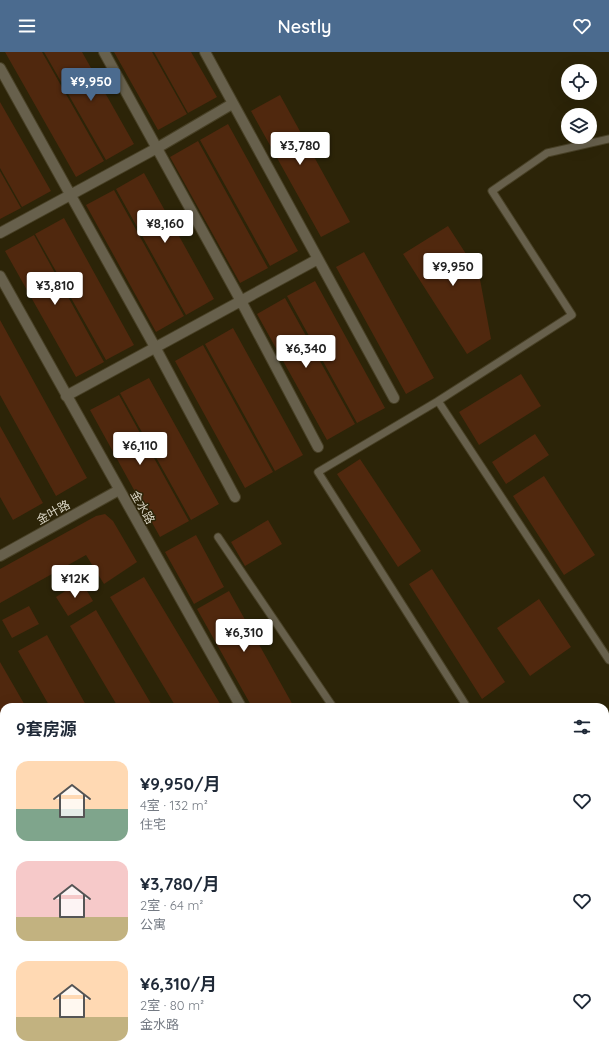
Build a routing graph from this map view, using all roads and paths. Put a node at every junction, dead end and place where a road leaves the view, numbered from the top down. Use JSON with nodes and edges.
{"nodes":[{"id":1,"x":104,"y":52,"type":"edge"},
{"id":2,"x":205,"y":52,"type":"edge"},
{"id":3,"x":0,"y":68,"type":"edge"},
{"id":4,"x":232,"y":104,"type":"junction"},
{"id":5,"x":609,"y":139,"type":"edge"},
{"id":6,"x":157,"y":148,"type":"junction"},
{"id":7,"x":71,"y":195,"type":"junction"},
{"id":8,"x":0,"y":234,"type":"edge"},
{"id":9,"x":318,"y":260,"type":"junction"},
{"id":10,"x":0,"y":276,"type":"edge"},
{"id":11,"x":242,"y":301,"type":"junction"},
{"id":12,"x":155,"y":347,"type":"junction"},
{"id":13,"x":66,"y":396,"type":"junction"},
{"id":14,"x":394,"y":398,"type":"dead end"},
{"id":15,"x":438,"y":401,"type":"junction"},
{"id":16,"x":318,"y":447,"type":"dead end"},
{"id":17,"x":119,"y":490,"type":"junction"},
{"id":18,"x":235,"y":497,"type":"dead end"},
{"id":19,"x":218,"y":537,"type":"dead end"},
{"id":20,"x":0,"y":556,"type":"edge"},
{"id":21,"x":609,"y":660,"type":"edge"},
{"id":22,"x":239,"y":703,"type":"edge"},
{"id":23,"x":330,"y":703,"type":"edge"},
{"id":24,"x":464,"y":703,"type":"edge"}],
"edges":[{"from":1,"to":6,"type":"street"},
{"from":2,"to":4,"type":"street"},
{"from":3,"to":7,"type":"street"},
{"from":4,"to":6,"type":"street"},
{"from":4,"to":9,"type":"street"},
{"from":5,"to":15,"type":"lane"},
{"from":6,"to":7,"type":"street"},
{"from":6,"to":11,"type":"street"},
{"from":7,"to":8,"type":"street"},
{"from":7,"to":12,"type":"street"},
{"from":9,"to":11,"type":"street"},
{"from":9,"to":14,"type":"street"},
{"from":10,"to":13,"type":"street","name":"金水路"},
{"from":11,"to":12,"type":"street"},
{"from":11,"to":16,"type":"street"},
{"from":12,"to":13,"type":"street"},
{"from":12,"to":18,"type":"street"},
{"from":13,"to":17,"type":"street","name":"金水路"},
{"from":15,"to":21,"type":"lane"},
{"from":15,"to":24,"type":"lane"},
{"from":17,"to":20,"type":"street","name":"金叶路"},
{"from":17,"to":22,"type":"street","name":"金水路"},
{"from":19,"to":23,"type":"lane"}]}
